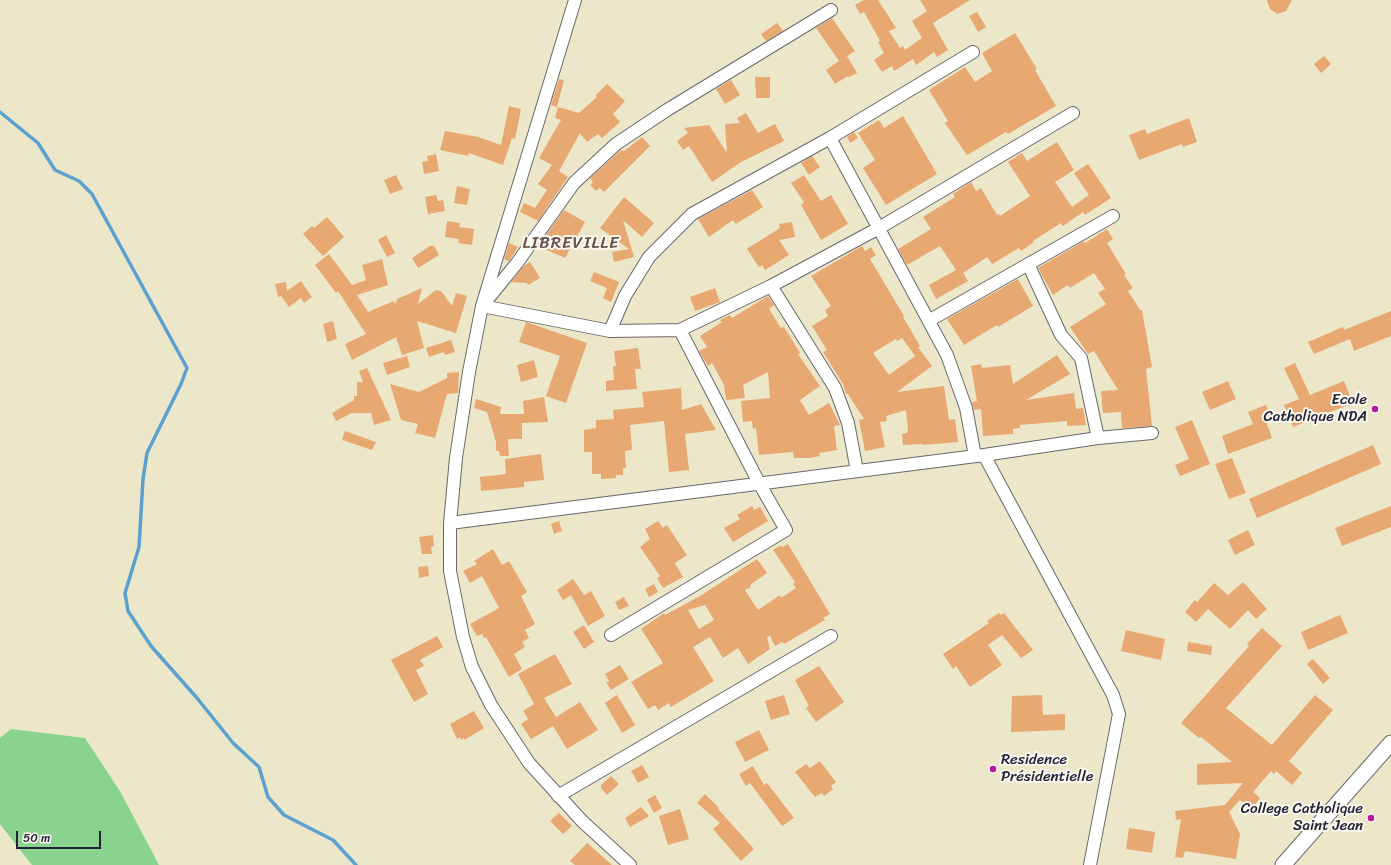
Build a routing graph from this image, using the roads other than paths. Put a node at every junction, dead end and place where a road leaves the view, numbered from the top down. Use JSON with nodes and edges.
{"nodes":[{"id":1,"x":575,"y":0,"type":"edge"},
{"id":2,"x":831,"y":10,"type":"dead end"},
{"id":3,"x":973,"y":52,"type":"dead end"},
{"id":4,"x":1073,"y":113,"type":"dead end"},
{"id":5,"x":830,"y":138,"type":"junction"},
{"id":6,"x":1113,"y":216,"type":"dead end"},
{"id":7,"x":879,"y":228,"type":"junction"},
{"id":8,"x":1028,"y":264,"type":"junction"},
{"id":9,"x":771,"y":286,"type":"junction"},
{"id":10,"x":482,"y":306,"type":"junction"},
{"id":11,"x":930,"y":320,"type":"junction"},
{"id":12,"x":680,"y":330,"type":"junction"},
{"id":13,"x":610,"y":331,"type":"junction"},
{"id":14,"x":1152,"y":433,"type":"dead end"},
{"id":15,"x":1098,"y":438,"type":"junction"},
{"id":16,"x":979,"y":455,"type":"junction"},
{"id":17,"x":857,"y":471,"type":"junction"},
{"id":18,"x":759,"y":483,"type":"junction"},
{"id":19,"x":450,"y":523,"type":"junction"},
{"id":20,"x":611,"y":635,"type":"dead end"},
{"id":21,"x":831,"y":636,"type":"dead end"},
{"id":22,"x":1391,"y":743,"type":"edge"},
{"id":23,"x":558,"y":796,"type":"junction"},
{"id":24,"x":630,"y":865,"type":"edge"},
{"id":25,"x":1090,"y":865,"type":"edge"},
{"id":26,"x":1283,"y":865,"type":"edge"}],
"edges":[{"from":1,"to":10,"type":"street"},
{"from":2,"to":10,"type":"street"},
{"from":3,"to":5,"type":"street"},
{"from":4,"to":7,"type":"street"},
{"from":5,"to":7,"type":"street"},
{"from":5,"to":13,"type":"street"},
{"from":6,"to":8,"type":"street"},
{"from":7,"to":9,"type":"street"},
{"from":7,"to":11,"type":"street"},
{"from":8,"to":11,"type":"street"},
{"from":8,"to":15,"type":"street"},
{"from":9,"to":12,"type":"street"},
{"from":9,"to":17,"type":"street"},
{"from":10,"to":13,"type":"street"},
{"from":10,"to":19,"type":"street"},
{"from":11,"to":16,"type":"street"},
{"from":12,"to":13,"type":"street"},
{"from":12,"to":18,"type":"street"},
{"from":14,"to":15,"type":"street"},
{"from":15,"to":16,"type":"street"},
{"from":16,"to":17,"type":"street"},
{"from":16,"to":25,"type":"street"},
{"from":17,"to":18,"type":"street"},
{"from":18,"to":19,"type":"street"},
{"from":18,"to":20,"type":"street"},
{"from":19,"to":23,"type":"street"},
{"from":21,"to":23,"type":"street"},
{"from":22,"to":26,"type":"main road"},
{"from":23,"to":24,"type":"street"}]}
